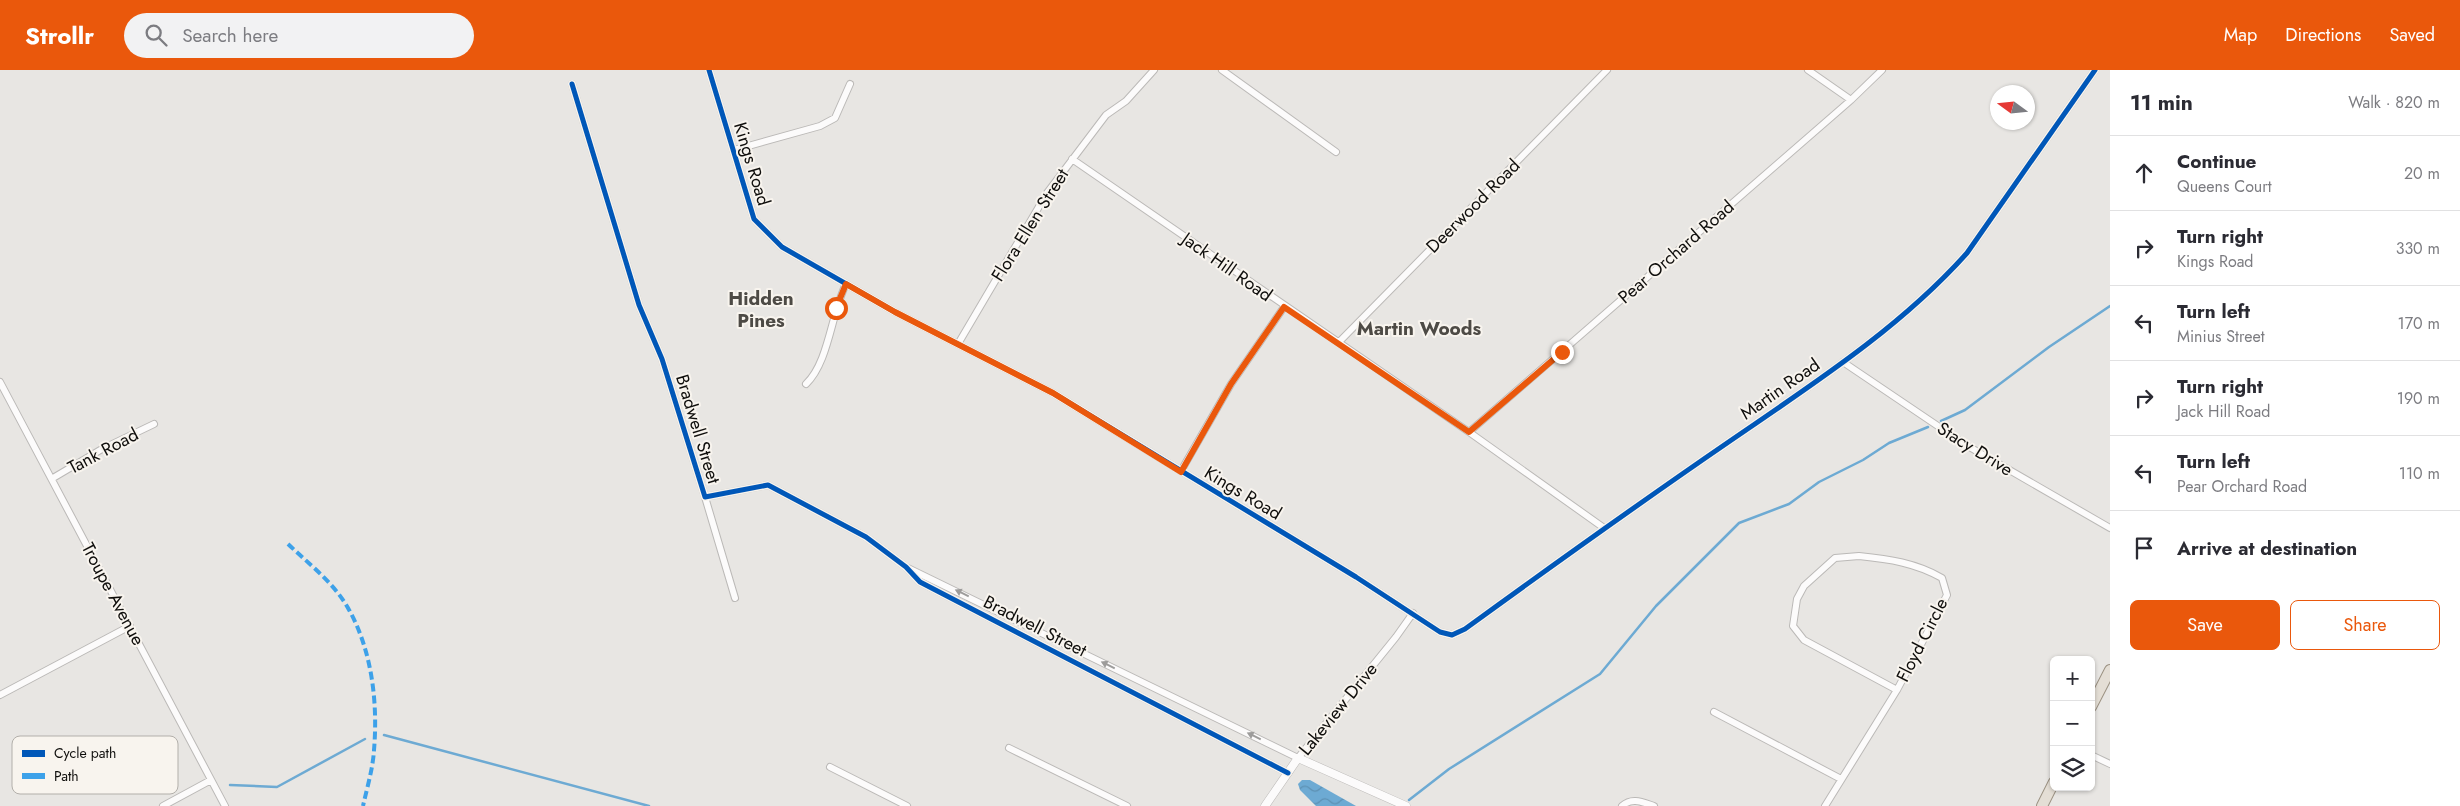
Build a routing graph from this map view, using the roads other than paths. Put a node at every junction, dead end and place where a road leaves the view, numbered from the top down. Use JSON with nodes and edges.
{"nodes":[{"id":1,"x":709,"y":70,"type":"edge"},
{"id":2,"x":1154,"y":70,"type":"edge"},
{"id":3,"x":1222,"y":70,"type":"edge"},
{"id":4,"x":1607,"y":70,"type":"edge"},
{"id":5,"x":1808,"y":70,"type":"edge"},
{"id":6,"x":1882,"y":70,"type":"edge"},
{"id":7,"x":2095,"y":70,"type":"edge"},
{"id":8,"x":572,"y":84,"type":"dead end"},
{"id":9,"x":850,"y":84,"type":"dead end"},
{"id":10,"x":1851,"y":100,"type":"junction"},
{"id":11,"x":734,"y":150,"type":"junction"},
{"id":12,"x":1336,"y":152,"type":"dead end"},
{"id":13,"x":1072,"y":159,"type":"junction"},
{"id":14,"x":846,"y":284,"type":"junction"},
{"id":15,"x":1284,"y":307,"type":"junction"},
{"id":16,"x":1338,"y":342,"type":"junction"},
{"id":17,"x":958,"y":344,"type":"junction"},
{"id":18,"x":1843,"y":362,"type":"junction"},
{"id":19,"x":0,"y":382,"type":"edge"},
{"id":20,"x":806,"y":384,"type":"dead end"},
{"id":21,"x":154,"y":424,"type":"dead end"},
{"id":22,"x":1469,"y":432,"type":"junction"},
{"id":23,"x":1181,"y":472,"type":"junction"},
{"id":24,"x":53,"y":478,"type":"junction"},
{"id":25,"x":705,"y":497,"type":"junction"},
{"id":26,"x":1604,"y":528,"type":"junction"},
{"id":27,"x":2110,"y":528,"type":"edge"},
{"id":28,"x":906,"y":567,"type":"junction"},
{"id":29,"x":735,"y":598,"type":"dead end"},
{"id":30,"x":1412,"y":613,"type":"junction"},
{"id":31,"x":130,"y":626,"type":"junction"},
{"id":32,"x":2110,"y":670,"type":"edge"},
{"id":33,"x":1897,"y":690,"type":"junction"},
{"id":34,"x":0,"y":695,"type":"edge"},
{"id":35,"x":2094,"y":701,"type":"edge"},
{"id":36,"x":1714,"y":712,"type":"dead end"},
{"id":37,"x":1009,"y":748,"type":"dead end"},
{"id":38,"x":2095,"y":757,"type":"edge"},
{"id":39,"x":1298,"y":758,"type":"junction"},
{"id":40,"x":2110,"y":764,"type":"edge"},
{"id":41,"x":830,"y":767,"type":"dead end"},
{"id":42,"x":1288,"y":773,"type":"junction"},
{"id":43,"x":1841,"y":779,"type":"junction"},
{"id":44,"x":211,"y":780,"type":"junction"},
{"id":45,"x":2050,"y":790,"type":"edge"},
{"id":46,"x":163,"y":806,"type":"edge"},
{"id":47,"x":225,"y":806,"type":"edge"},
{"id":48,"x":907,"y":806,"type":"edge"},
{"id":49,"x":1127,"y":806,"type":"edge"},
{"id":50,"x":1265,"y":806,"type":"edge"},
{"id":51,"x":1406,"y":806,"type":"edge"},
{"id":52,"x":1622,"y":806,"type":"edge"},
{"id":53,"x":1654,"y":806,"type":"edge"},
{"id":54,"x":1826,"y":806,"type":"edge"},
{"id":55,"x":2042,"y":806,"type":"edge"}],
"edges":[{"from":1,"to":11,"type":"street","name":"Kings Road"},
{"from":2,"to":13,"type":"street","name":"Flora Ellen Street"},
{"from":3,"to":12,"type":"street"},
{"from":4,"to":16,"type":"street","name":"Deerwood Road"},
{"from":5,"to":10,"type":"street"},
{"from":6,"to":10,"type":"street","name":"Pear Orchard Road"},
{"from":7,"to":18,"type":"street","name":"Martin Road"},
{"from":8,"to":25,"type":"street","name":"Bradwell Street"},
{"from":9,"to":11,"type":"street"},
{"from":10,"to":22,"type":"street","name":"Pear Orchard Road"},
{"from":11,"to":14,"type":"street","name":"Kings Road"},
{"from":13,"to":15,"type":"street","name":"Jack Hill Road"},
{"from":13,"to":17,"type":"street","name":"Flora Ellen Street"},
{"from":14,"to":17,"type":"street","name":"Kings Road"},
{"from":14,"to":20,"type":"street"},
{"from":15,"to":16,"type":"street","name":"Jack Hill Road"},
{"from":15,"to":23,"type":"street"},
{"from":16,"to":22,"type":"street","name":"Jack Hill Road"},
{"from":17,"to":23,"type":"street","name":"Kings Road"},
{"from":18,"to":26,"type":"street","name":"Martin Road"},
{"from":18,"to":27,"type":"street","name":"Stacy Drive"},
{"from":19,"to":24,"type":"street","name":"Troupe Avenue"},
{"from":21,"to":24,"type":"street","name":"Tank Road"},
{"from":22,"to":26,"type":"street","name":"Jack Hill Road"},
{"from":23,"to":30,"type":"street","name":"Kings Road"},
{"from":24,"to":31,"type":"street","name":"Troupe Avenue"},
{"from":25,"to":28,"type":"street","name":"Bradwell Street"},
{"from":25,"to":29,"type":"street","name":"Bradwell Street"},
{"from":26,"to":30,"type":"street","name":"Martin Road"},
{"from":39,"to":28,"type":"street","name":"Bradwell Street","one_way":true},
{"from":28,"to":42,"type":"street","name":"Bradwell Street"},
{"from":30,"to":39,"type":"street","name":"Lakeview Drive"},
{"from":31,"to":34,"type":"street"},
{"from":31,"to":44,"type":"street","name":"Troupe Avenue"},
{"from":32,"to":35,"type":"main road"},
{"from":33,"to":33,"type":"street","name":"Floyd Circle"},
{"from":33,"to":43,"type":"street","name":"Floyd Circle"},
{"from":36,"to":43,"type":"street"},
{"from":37,"to":49,"type":"street"},
{"from":38,"to":40,"type":"street"},
{"from":39,"to":42,"type":"street","name":"Lakeview Drive"},
{"from":39,"to":51,"type":"street","name":"Bradwell Street"},
{"from":41,"to":48,"type":"street"},
{"from":42,"to":50,"type":"street","name":"Lakeview Drive"},
{"from":43,"to":54,"type":"street","name":"Floyd Circle"},
{"from":44,"to":46,"type":"street"},
{"from":44,"to":47,"type":"street","name":"Troupe Avenue"},
{"from":45,"to":55,"type":"main road"},
{"from":52,"to":53,"type":"street"}]}
